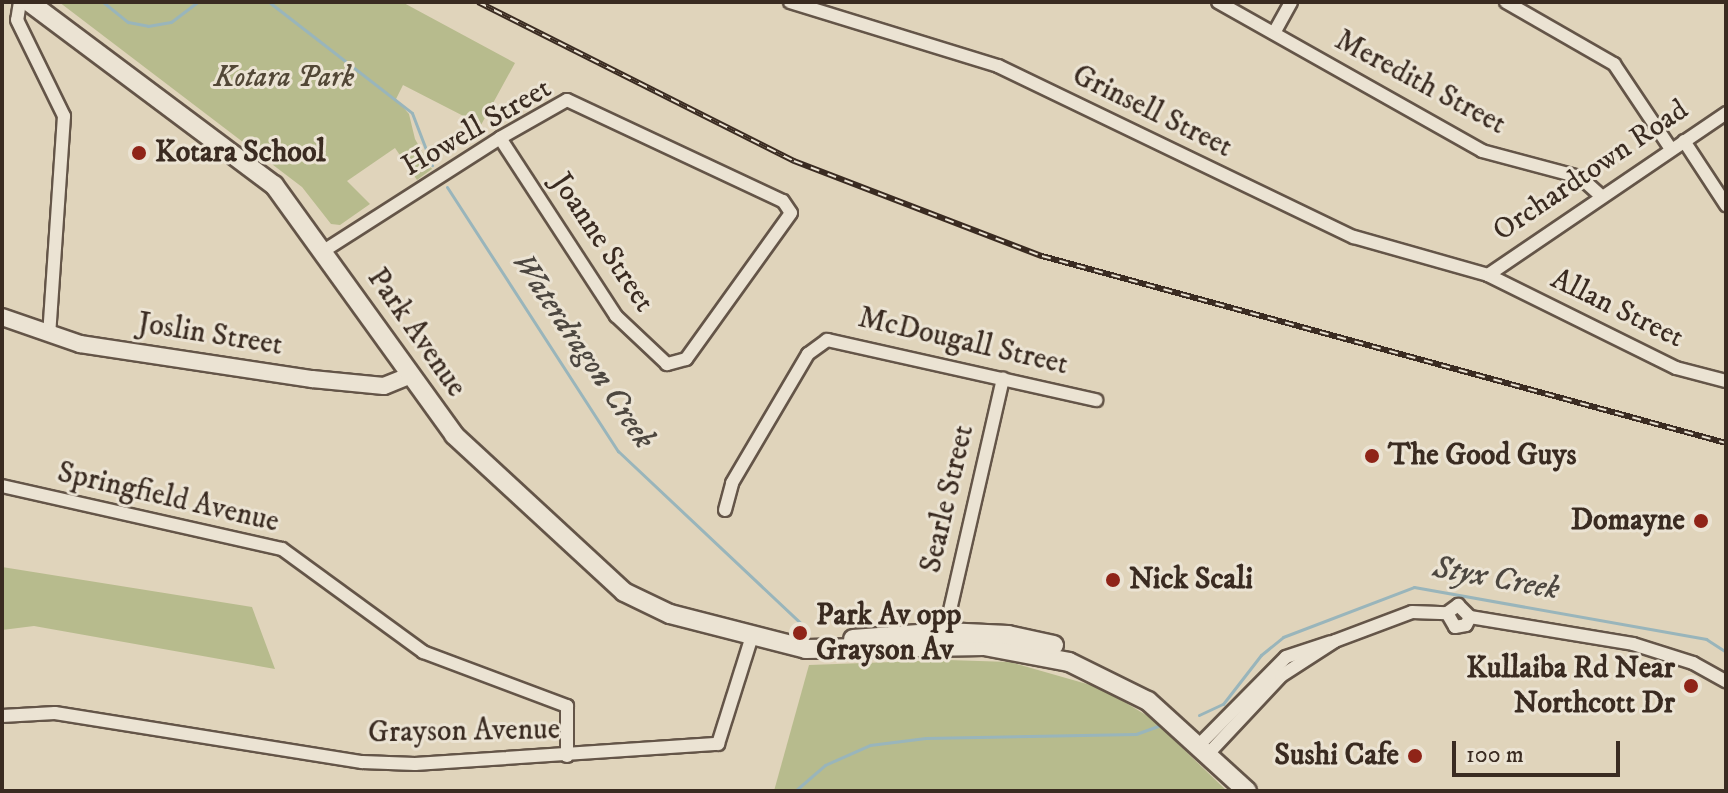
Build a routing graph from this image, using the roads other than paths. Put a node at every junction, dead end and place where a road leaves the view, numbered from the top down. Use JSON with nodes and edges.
{"nodes":[{"id":1,"x":20,"y":2,"type":"edge"},
{"id":2,"x":29,"y":2,"type":"edge"},
{"id":3,"x":790,"y":2,"type":"edge"},
{"id":4,"x":819,"y":2,"type":"edge"},
{"id":5,"x":1218,"y":2,"type":"edge"},
{"id":6,"x":1291,"y":2,"type":"edge"},
{"id":7,"x":1506,"y":2,"type":"edge"},
{"id":8,"x":804,"y":7,"type":"junction"},
{"id":9,"x":1274,"y":33,"type":"junction"},
{"id":10,"x":1726,"y":113,"type":"edge"},
{"id":11,"x":500,"y":138,"type":"junction"},
{"id":12,"x":1684,"y":141,"type":"junction"},
{"id":13,"x":1671,"y":149,"type":"junction"},
{"id":14,"x":1601,"y":196,"type":"junction"},
{"id":15,"x":1726,"y":205,"type":"edge"},
{"id":16,"x":325,"y":250,"type":"junction"},
{"id":17,"x":1488,"y":275,"type":"junction"},
{"id":18,"x":2,"y":317,"type":"edge"},
{"id":19,"x":49,"y":334,"type":"junction"},
{"id":20,"x":673,"y":365,"type":"junction"},
{"id":21,"x":411,"y":375,"type":"junction"},
{"id":22,"x":674,"y":379,"type":"dead end"},
{"id":23,"x":1003,"y":379,"type":"junction"},
{"id":24,"x":1726,"y":381,"type":"edge"},
{"id":25,"x":1096,"y":400,"type":"dead end"},
{"id":26,"x":2,"y":486,"type":"edge"},
{"id":27,"x":725,"y":510,"type":"dead end"},
{"id":28,"x":945,"y":632,"type":"junction"},
{"id":29,"x":753,"y":633,"type":"junction"},
{"id":30,"x":786,"y":641,"type":"junction"},
{"id":31,"x":1018,"y":649,"type":"junction"},
{"id":32,"x":872,"y":650,"type":"junction"},
{"id":33,"x":1726,"y":681,"type":"edge"},
{"id":34,"x":1166,"y":707,"type":"junction"},
{"id":35,"x":2,"y":716,"type":"edge"},
{"id":36,"x":1208,"y":745,"type":"junction"},
{"id":37,"x":567,"y":756,"type":"junction"},
{"id":38,"x":1247,"y":791,"type":"edge"},
{"id":39,"x":1262,"y":791,"type":"edge"}],
"edges":[{"from":1,"to":19,"type":"street"},
{"from":2,"to":16,"type":"main road","name":"Park Avenue"},
{"from":3,"to":8,"type":"street","name":"Grinsell Street"},
{"from":4,"to":8,"type":"street"},
{"from":5,"to":9,"type":"street","name":"Meredith Street"},
{"from":6,"to":9,"type":"street"},
{"from":7,"to":13,"type":"street"},
{"from":8,"to":17,"type":"street","name":"Grinsell Street"},
{"from":9,"to":14,"type":"street","name":"Meredith Street"},
{"from":10,"to":12,"type":"street","name":"Orchardtown Road"},
{"from":11,"to":16,"type":"street","name":"Howell Street"},
{"from":11,"to":20,"type":"street","name":"Joanne Street"},
{"from":11,"to":20,"type":"street","name":"Howell Street"},
{"from":12,"to":13,"type":"street","name":"Orchardtown Road"},
{"from":12,"to":15,"type":"street"},
{"from":13,"to":14,"type":"street","name":"Orchardtown Road"},
{"from":14,"to":17,"type":"street","name":"Orchardtown Road"},
{"from":16,"to":21,"type":"main road","name":"Park Avenue"},
{"from":17,"to":24,"type":"street","name":"Allan Street"},
{"from":18,"to":19,"type":"street","name":"Joslin Street"},
{"from":19,"to":21,"type":"street","name":"Joslin Street"},
{"from":20,"to":22,"type":"street"},
{"from":21,"to":29,"type":"main road","name":"Park Avenue"},
{"from":23,"to":25,"type":"street","name":"McDougall Street"},
{"from":23,"to":27,"type":"street","name":"McDougall Street"},
{"from":23,"to":28,"type":"street","name":"Searle Street"},
{"from":26,"to":37,"type":"street","name":"Springfield Avenue"},
{"from":28,"to":30,"type":"main road","name":"Park Avenue"},
{"from":28,"to":31,"type":"main road"},
{"from":28,"to":32,"type":"main road"},
{"from":28,"to":34,"type":"main road","name":"Park Avenue"},
{"from":29,"to":30,"type":"main road","name":"Park Avenue"},
{"from":29,"to":37,"type":"street","name":"Grayson Avenue"},
{"from":30,"to":32,"type":"main road","name":"Park Avenue"},
{"from":31,"to":32,"type":"main road","name":"Park Avenue"},
{"from":31,"to":34,"type":"main road","name":"Park Avenue"},
{"from":33,"to":36,"type":"street"},
{"from":34,"to":36,"type":"main road","name":"Park Avenue"},
{"from":35,"to":37,"type":"street","name":"Grayson Avenue"},
{"from":36,"to":38,"type":"main road","name":"Park Avenue"},
{"from":36,"to":39,"type":"main road","name":"Park Avenue"}]}
